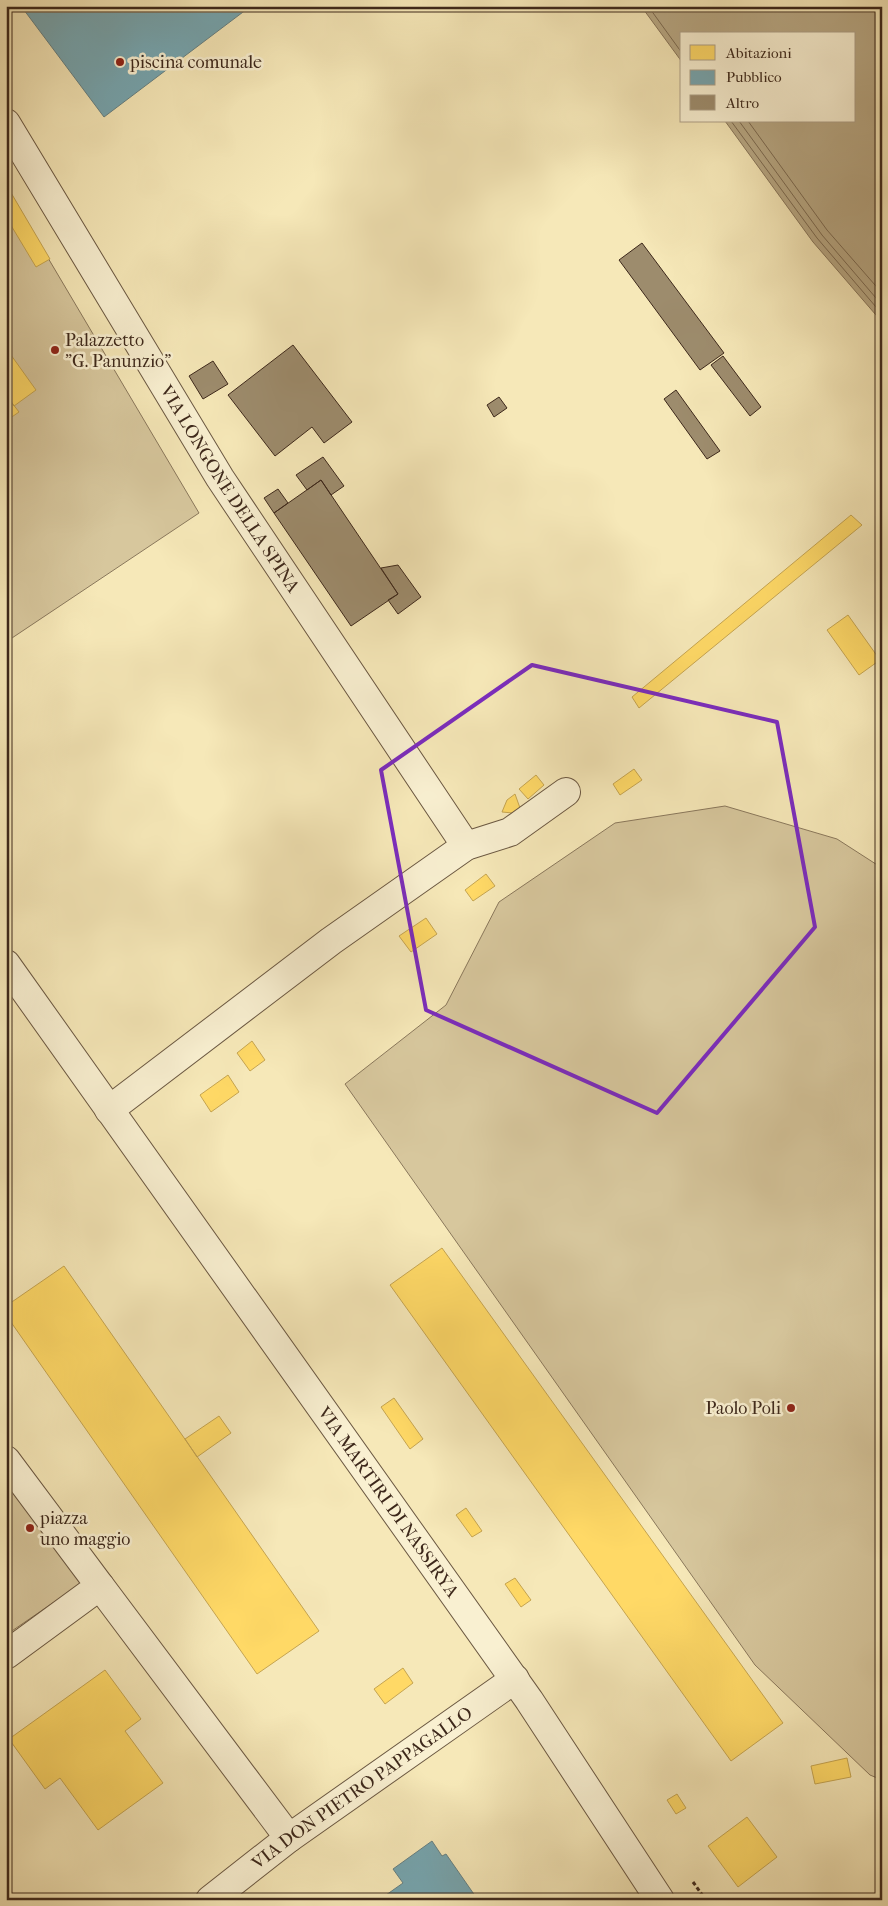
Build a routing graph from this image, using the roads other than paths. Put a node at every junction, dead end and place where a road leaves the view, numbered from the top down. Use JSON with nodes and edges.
{"nodes":[{"id":1,"x":6,"y":123,"type":"edge"},
{"id":2,"x":566,"y":792,"type":"dead end"},
{"id":3,"x":466,"y":846,"type":"junction"},
{"id":4,"x":6,"y":964,"type":"edge"},
{"id":5,"x":109,"y":1110,"type":"junction"},
{"id":6,"x":6,"y":1460,"type":"edge"},
{"id":7,"x":100,"y":1586,"type":"junction"},
{"id":8,"x":6,"y":1655,"type":"edge"},
{"id":9,"x":515,"y":1679,"type":"junction"},
{"id":10,"x":289,"y":1838,"type":"junction"},
{"id":11,"x":210,"y":1900,"type":"edge"},
{"id":12,"x":660,"y":1900,"type":"edge"}],
"edges":[{"from":1,"to":3,"type":"street","name":"VIA LONGONE DELLA SPINA"},
{"from":2,"to":3,"type":"street"},
{"from":3,"to":5,"type":"street"},
{"from":4,"to":5,"type":"street","name":"VIA MARTIRI DI NASSIRYA"},
{"from":5,"to":9,"type":"street","name":"VIA MARTIRI DI NASSIRYA"},
{"from":6,"to":7,"type":"street"},
{"from":7,"to":8,"type":"street"},
{"from":7,"to":10,"type":"street"},
{"from":9,"to":10,"type":"street","name":"VIA DON PIETRO PAPPAGALLO"},
{"from":9,"to":12,"type":"street","name":"VIA MARTIRI DI NASSIRYA"},
{"from":10,"to":11,"type":"street","name":"VIA DON PIETRO PAPPAGALLO"}]}
